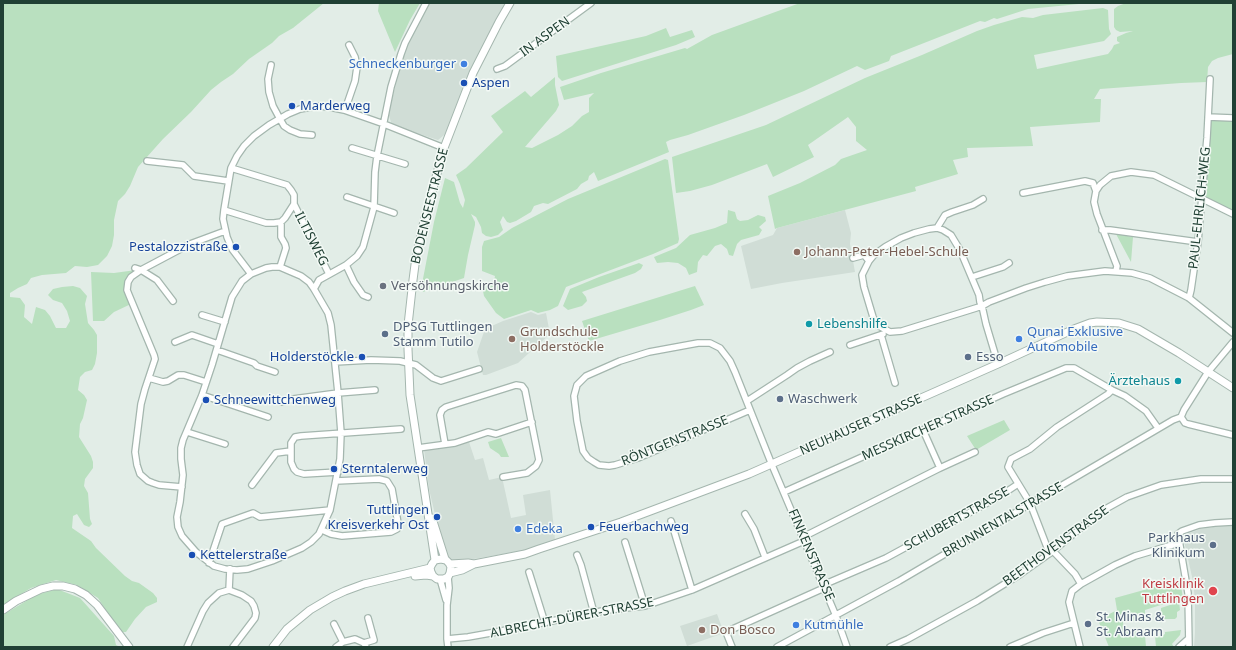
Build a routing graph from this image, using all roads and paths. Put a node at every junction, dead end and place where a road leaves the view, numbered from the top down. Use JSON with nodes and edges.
{"nodes":[{"id":1,"x":426,"y":3,"type":"edge"},
{"id":2,"x":510,"y":3,"type":"edge"},
{"id":3,"x":590,"y":3,"type":"edge"},
{"id":4,"x":349,"y":45,"type":"dead end"},
{"id":5,"x":271,"y":65,"type":"dead end"},
{"id":6,"x":497,"y":69,"type":"dead end"},
{"id":7,"x":1210,"y":79,"type":"dead end"},
{"id":8,"x":345,"y":110,"type":"junction"},
{"id":9,"x":1208,"y":118,"type":"junction"},
{"id":10,"x":1233,"y":118,"type":"edge"},
{"id":11,"x":280,"y":119,"type":"junction"},
{"id":12,"x":384,"y":124,"type":"junction"},
{"id":13,"x":312,"y":136,"type":"dead end"},
{"id":14,"x":352,"y":148,"type":"dead end"},
{"id":15,"x":444,"y":148,"type":"junction"},
{"id":16,"x":377,"y":156,"type":"junction"},
{"id":17,"x":147,"y":161,"type":"dead end"},
{"id":18,"x":404,"y":164,"type":"dead end"},
{"id":19,"x":231,"y":168,"type":"junction"},
{"id":20,"x":228,"y":180,"type":"junction"},
{"id":21,"x":1096,"y":192,"type":"junction"},
{"id":22,"x":1023,"y":193,"type":"dead end"},
{"id":23,"x":347,"y":197,"type":"dead end"},
{"id":24,"x":983,"y":199,"type":"dead end"},
{"id":25,"x":1202,"y":199,"type":"junction"},
{"id":26,"x":294,"y":204,"type":"junction"},
{"id":27,"x":374,"y":206,"type":"junction"},
{"id":28,"x":224,"y":210,"type":"junction"},
{"id":29,"x":394,"y":213,"type":"dead end"},
{"id":30,"x":1233,"y":214,"type":"edge"},
{"id":31,"x":281,"y":222,"type":"junction"},
{"id":32,"x":937,"y":228,"type":"junction"},
{"id":33,"x":1102,"y":230,"type":"junction"},
{"id":34,"x":225,"y":231,"type":"junction"},
{"id":35,"x":1198,"y":242,"type":"junction"},
{"id":36,"x":880,"y":250,"type":"junction"},
{"id":37,"x":864,"y":255,"type":"junction"},
{"id":38,"x":853,"y":258,"type":"dead end"},
{"id":39,"x":869,"y":261,"type":"junction"},
{"id":40,"x":1009,"y":263,"type":"dead end"},
{"id":41,"x":346,"y":265,"type":"junction"},
{"id":42,"x":280,"y":267,"type":"junction"},
{"id":43,"x":138,"y":269,"type":"junction"},
{"id":44,"x":1116,"y":271,"type":"junction"},
{"id":45,"x":250,"y":274,"type":"junction"},
{"id":46,"x":329,"y":274,"type":"junction"},
{"id":47,"x":972,"y":277,"type":"junction"},
{"id":48,"x":314,"y":289,"type":"junction"},
{"id":49,"x":368,"y":298,"type":"dead end"},
{"id":50,"x":1189,"y":298,"type":"junction"},
{"id":51,"x":173,"y":301,"type":"dead end"},
{"id":52,"x":982,"y":306,"type":"junction"},
{"id":53,"x":202,"y":315,"type":"dead end"},
{"id":54,"x":225,"y":322,"type":"junction"},
{"id":55,"x":887,"y":332,"type":"junction"},
{"id":56,"x":1233,"y":333,"type":"edge"},
{"id":57,"x":881,"y":335,"type":"junction"},
{"id":58,"x":175,"y":342,"type":"dead end"},
{"id":59,"x":1233,"y":342,"type":"edge"},
{"id":60,"x":218,"y":344,"type":"junction"},
{"id":61,"x":850,"y":345,"type":"dead end"},
{"id":62,"x":217,"y":350,"type":"junction"},
{"id":63,"x":830,"y":352,"type":"dead end"},
{"id":64,"x":335,"y":362,"type":"junction"},
{"id":65,"x":408,"y":363,"type":"junction"},
{"id":66,"x":998,"y":364,"type":"junction"},
{"id":67,"x":479,"y":369,"type":"dead end"},
{"id":68,"x":275,"y":372,"type":"dead end"},
{"id":69,"x":1208,"y":372,"type":"junction"},
{"id":70,"x":149,"y":378,"type":"junction"},
{"id":71,"x":206,"y":382,"type":"junction"},
{"id":72,"x":895,"y":383,"type":"dead end"},
{"id":73,"x":1233,"y":388,"type":"edge"},
{"id":74,"x":375,"y":390,"type":"dead end"},
{"id":75,"x":1112,"y":390,"type":"junction"},
{"id":76,"x":338,"y":393,"type":"junction"},
{"id":77,"x":202,"y":395,"type":"junction"},
{"id":78,"x":747,"y":401,"type":"junction"},
{"id":79,"x":282,"y":402,"type":"dead end"},
{"id":80,"x":750,"y":410,"type":"junction"},
{"id":81,"x":268,"y":417,"type":"dead end"},
{"id":82,"x":1182,"y":417,"type":"junction"},
{"id":83,"x":532,"y":422,"type":"junction"},
{"id":84,"x":1158,"y":428,"type":"junction"},
{"id":85,"x":401,"y":429,"type":"dead end"},
{"id":86,"x":923,"y":430,"type":"junction"},
{"id":87,"x":187,"y":432,"type":"junction"},
{"id":88,"x":341,"y":433,"type":"junction"},
{"id":89,"x":1233,"y":435,"type":"edge"},
{"id":90,"x":225,"y":444,"type":"dead end"},
{"id":91,"x":445,"y":444,"type":"junction"},
{"id":92,"x":418,"y":448,"type":"junction"},
{"id":93,"x":291,"y":451,"type":"junction"},
{"id":94,"x":975,"y":452,"type":"dead end"},
{"id":95,"x":772,"y":465,"type":"junction"},
{"id":96,"x":940,"y":468,"type":"junction"},
{"id":97,"x":338,"y":472,"type":"junction"},
{"id":98,"x":503,"y":477,"type":"dead end"},
{"id":99,"x":1233,"y":479,"type":"edge"},
{"id":100,"x":336,"y":481,"type":"junction"},
{"id":101,"x":1018,"y":484,"type":"junction"},
{"id":102,"x":252,"y":485,"type":"dead end"},
{"id":103,"x":182,"y":487,"type":"junction"},
{"id":104,"x":784,"y":492,"type":"junction"},
{"id":105,"x":426,"y":494,"type":"junction"},
{"id":106,"x":1030,"y":503,"type":"junction"},
{"id":107,"x":330,"y":510,"type":"junction"},
{"id":108,"x":745,"y":514,"type":"dead end"},
{"id":109,"x":671,"y":522,"type":"dead end"},
{"id":110,"x":1233,"y":522,"type":"edge"},
{"id":111,"x":322,"y":530,"type":"junction"},
{"id":112,"x":804,"y":539,"type":"junction"},
{"id":113,"x":625,"y":542,"type":"dead end"},
{"id":114,"x":1179,"y":543,"type":"junction"},
{"id":115,"x":1053,"y":551,"type":"junction"},
{"id":116,"x":577,"y":555,"type":"dead end"},
{"id":117,"x":765,"y":557,"type":"junction"},
{"id":118,"x":435,"y":560,"type":"junction"},
{"id":119,"x":447,"y":562,"type":"junction"},
{"id":120,"x":209,"y":563,"type":"junction"},
{"id":121,"x":471,"y":564,"type":"junction"},
{"id":122,"x":430,"y":568,"type":"junction"},
{"id":123,"x":230,"y":569,"type":"junction"},
{"id":124,"x":529,"y":572,"type":"dead end"},
{"id":125,"x":449,"y":575,"type":"junction"},
{"id":126,"x":433,"y":576,"type":"junction"},
{"id":127,"x":397,"y":577,"type":"junction"},
{"id":128,"x":440,"y":579,"type":"junction"},
{"id":129,"x":1081,"y":584,"type":"junction"},
{"id":130,"x":823,"y":586,"type":"junction"},
{"id":131,"x":229,"y":590,"type":"junction"},
{"id":132,"x":692,"y":590,"type":"junction"},
{"id":133,"x":447,"y":606,"type":"junction"},
{"id":134,"x":645,"y":606,"type":"junction"},
{"id":135,"x":3,"y":610,"type":"edge"},
{"id":136,"x":594,"y":613,"type":"junction"},
{"id":137,"x":836,"y":616,"type":"junction"},
{"id":138,"x":368,"y":618,"type":"dead end"},
{"id":139,"x":545,"y":623,"type":"junction"},
{"id":140,"x":1074,"y":623,"type":"junction"},
{"id":141,"x":334,"y":624,"type":"dead end"},
{"id":142,"x":447,"y":639,"type":"junction"},
{"id":143,"x":1188,"y":639,"type":"junction"},
{"id":144,"x":343,"y":642,"type":"junction"},
{"id":145,"x":365,"y":645,"type":"edge"},
{"id":146,"x":129,"y":647,"type":"edge"},
{"id":147,"x":187,"y":647,"type":"edge"},
{"id":148,"x":233,"y":647,"type":"edge"},
{"id":149,"x":273,"y":647,"type":"edge"},
{"id":150,"x":336,"y":647,"type":"edge"},
{"id":151,"x":448,"y":647,"type":"edge"},
{"id":152,"x":732,"y":647,"type":"edge"},
{"id":153,"x":777,"y":647,"type":"edge"},
{"id":154,"x":847,"y":647,"type":"edge"},
{"id":155,"x":890,"y":647,"type":"edge"},
{"id":156,"x":1010,"y":647,"type":"edge"},
{"id":157,"x":1080,"y":647,"type":"edge"},
{"id":158,"x":1180,"y":647,"type":"edge"},
{"id":159,"x":1189,"y":647,"type":"edge"}],
"edges":[{"from":1,"to":12,"type":"street"},
{"from":2,"to":15,"type":"street","name":"BODENSEESTRASSE"},
{"from":3,"to":6,"type":"street","name":"IN ASPEN"},
{"from":4,"to":8,"type":"street"},
{"from":5,"to":11,"type":"street"},
{"from":7,"to":9,"type":"street","name":"PAUL-EHRLICH-WEG"},
{"from":8,"to":11,"type":"street"},
{"from":8,"to":12,"type":"street"},
{"from":9,"to":10,"type":"street"},
{"from":9,"to":25,"type":"street","name":"PAUL-EHRLICH-WEG"},
{"from":11,"to":13,"type":"street"},
{"from":11,"to":19,"type":"street"},
{"from":12,"to":15,"type":"street"},
{"from":12,"to":16,"type":"street"},
{"from":14,"to":16,"type":"street"},
{"from":15,"to":65,"type":"street","name":"BODENSEESTRASSE"},
{"from":16,"to":18,"type":"street"},
{"from":16,"to":27,"type":"street"},
{"from":17,"to":20,"type":"street"},
{"from":19,"to":20,"type":"street"},
{"from":19,"to":26,"type":"street","name":"ILTISWEG"},
{"from":20,"to":28,"type":"street"},
{"from":21,"to":22,"type":"street"},
{"from":21,"to":25,"type":"street"},
{"from":21,"to":33,"type":"street"},
{"from":23,"to":27,"type":"street"},
{"from":24,"to":32,"type":"street"},
{"from":25,"to":30,"type":"street"},
{"from":25,"to":35,"type":"street","name":"PAUL-EHRLICH-WEG"},
{"from":26,"to":31,"type":"street"},
{"from":26,"to":46,"type":"street","name":"ILTISWEG"},
{"from":27,"to":29,"type":"street"},
{"from":27,"to":41,"type":"street"},
{"from":28,"to":31,"type":"street"},
{"from":28,"to":34,"type":"street"},
{"from":31,"to":42,"type":"street"},
{"from":32,"to":36,"type":"street"},
{"from":32,"to":47,"type":"street"},
{"from":33,"to":35,"type":"street"},
{"from":33,"to":44,"type":"street"},
{"from":34,"to":43,"type":"street"},
{"from":34,"to":45,"type":"street"},
{"from":35,"to":50,"type":"street","name":"PAUL-EHRLICH-WEG"},
{"from":36,"to":37,"type":"street"},
{"from":36,"to":39,"type":"street"},
{"from":37,"to":38,"type":"street"},
{"from":37,"to":39,"type":"street"},
{"from":39,"to":55,"type":"street"},
{"from":40,"to":47,"type":"street"},
{"from":41,"to":46,"type":"street"},
{"from":41,"to":49,"type":"street"},
{"from":42,"to":45,"type":"street"},
{"from":42,"to":48,"type":"street"},
{"from":43,"to":51,"type":"street"},
{"from":43,"to":70,"type":"street"},
{"from":44,"to":50,"type":"street"},
{"from":44,"to":52,"type":"street"},
{"from":45,"to":54,"type":"street"},
{"from":46,"to":48,"type":"street"},
{"from":47,"to":52,"type":"street"},
{"from":48,"to":64,"type":"street"},
{"from":50,"to":56,"type":"street"},
{"from":52,"to":55,"type":"street"},
{"from":52,"to":66,"type":"street"},
{"from":53,"to":54,"type":"street"},
{"from":54,"to":60,"type":"street"},
{"from":55,"to":57,"type":"street"},
{"from":57,"to":61,"type":"street"},
{"from":57,"to":72,"type":"street"},
{"from":58,"to":60,"type":"street"},
{"from":59,"to":69,"type":"street"},
{"from":60,"to":62,"type":"street"},
{"from":62,"to":68,"type":"street"},
{"from":62,"to":71,"type":"street"},
{"from":63,"to":78,"type":"street"},
{"from":64,"to":65,"type":"street"},
{"from":64,"to":76,"type":"street"},
{"from":65,"to":67,"type":"street"},
{"from":65,"to":92,"type":"street","name":"BODENSEESTRASSE"},
{"from":66,"to":69,"type":"street","name":"NEUHAUSER STRASSE"},
{"from":66,"to":95,"type":"street","name":"NEUHAUSER STRASSE"},
{"from":69,"to":73,"type":"street","name":"NEUHAUSER STRASSE"},
{"from":69,"to":82,"type":"street"},
{"from":70,"to":71,"type":"street"},
{"from":70,"to":103,"type":"street"},
{"from":71,"to":77,"type":"street"},
{"from":74,"to":76,"type":"street"},
{"from":75,"to":84,"type":"street"},
{"from":75,"to":86,"type":"street","name":"MESSKIRCHER STRASSE"},
{"from":75,"to":101,"type":"street","name":"SCHUBERTSTRASSE"},
{"from":76,"to":79,"type":"street"},
{"from":76,"to":88,"type":"street"},
{"from":77,"to":81,"type":"street"},
{"from":77,"to":87,"type":"street"},
{"from":78,"to":80,"type":"street","name":"RÖNTGENSTRASSE"},
{"from":78,"to":80,"type":"street","name":"RÖNTGENSTRASSE"},
{"from":80,"to":95,"type":"street","name":"RÖNTGENSTRASSE"},
{"from":82,"to":84,"type":"street","name":"BRUNNENTALSTRASSE"},
{"from":82,"to":89,"type":"street"},
{"from":83,"to":91,"type":"street"},
{"from":83,"to":91,"type":"street"},
{"from":83,"to":98,"type":"street"},
{"from":84,"to":106,"type":"street","name":"BRUNNENTALSTRASSE"},
{"from":85,"to":88,"type":"street"},
{"from":86,"to":96,"type":"street"},
{"from":86,"to":104,"type":"street","name":"MESSKIRCHER STRASSE"},
{"from":87,"to":90,"type":"street"},
{"from":87,"to":103,"type":"street"},
{"from":88,"to":93,"type":"street"},
{"from":88,"to":97,"type":"street"},
{"from":91,"to":92,"type":"street"},
{"from":92,"to":105,"type":"street","name":"BODENSEESTRASSE"},
{"from":93,"to":97,"type":"street"},
{"from":93,"to":102,"type":"street"},
{"from":94,"to":96,"type":"street","name":"ALBRECHT-DÜRER-STRASSE"},
{"from":95,"to":104,"type":"street","name":"FINKENSTRASSE"},
{"from":95,"to":121,"type":"street","name":"NEUHAUSER STRASSE"},
{"from":96,"to":112,"type":"street","name":"ALBRECHT-DÜRER-STRASSE"},
{"from":97,"to":100,"type":"street"},
{"from":99,"to":115,"type":"street","name":"BEETHOVENSTRASSE"},
{"from":100,"to":107,"type":"street"},
{"from":100,"to":111,"type":"street"},
{"from":101,"to":106,"type":"street"},
{"from":101,"to":130,"type":"street","name":"SCHUBERTSTRASSE"},
{"from":103,"to":120,"type":"street"},
{"from":104,"to":112,"type":"street","name":"FINKENSTRASSE"},
{"from":105,"to":118,"type":"street","name":"BODENSEESTRASSE"},
{"from":105,"to":119,"type":"street","name":"BODENSEESTRASSE"},
{"from":106,"to":115,"type":"street"},
{"from":106,"to":137,"type":"street","name":"BRUNNENTALSTRASSE"},
{"from":107,"to":111,"type":"street"},
{"from":107,"to":120,"type":"street"},
{"from":108,"to":117,"type":"street"},
{"from":109,"to":132,"type":"street"},
{"from":110,"to":114,"type":"street"},
{"from":111,"to":123,"type":"street"},
{"from":112,"to":117,"type":"street","name":"ALBRECHT-DÜRER-STRASSE"},
{"from":112,"to":130,"type":"street","name":"FINKENSTRASSE"},
{"from":113,"to":134,"type":"street"},
{"from":114,"to":129,"type":"street"},
{"from":114,"to":143,"type":"street"},
{"from":115,"to":129,"type":"street"},
{"from":115,"to":155,"type":"street","name":"BEETHOVENSTRASSE"},
{"from":116,"to":136,"type":"street"},
{"from":117,"to":132,"type":"street","name":"ALBRECHT-DÜRER-STRASSE"},
{"from":118,"to":119,"type":"street"},
{"from":118,"to":122,"type":"street"},
{"from":119,"to":121,"type":"street","name":"NEUHAUSER STRASSE"},
{"from":119,"to":125,"type":"street"},
{"from":120,"to":123,"type":"street"},
{"from":121,"to":125,"type":"street","name":"NEUHAUSER STRASSE"},
{"from":122,"to":126,"type":"street"},
{"from":122,"to":127,"type":"street"},
{"from":123,"to":131,"type":"street"},
{"from":124,"to":139,"type":"street"},
{"from":125,"to":128,"type":"street"},
{"from":125,"to":133,"type":"street"},
{"from":126,"to":127,"type":"street"},
{"from":126,"to":128,"type":"street"},
{"from":127,"to":149,"type":"street"},
{"from":128,"to":133,"type":"street"},
{"from":129,"to":140,"type":"street"},
{"from":130,"to":137,"type":"street","name":"FINKENSTRASSE"},
{"from":130,"to":152,"type":"street","name":"SCHUBERTSTRASSE"},
{"from":131,"to":147,"type":"street"},
{"from":131,"to":148,"type":"street"},
{"from":132,"to":134,"type":"street","name":"ALBRECHT-DÜRER-STRASSE"},
{"from":133,"to":142,"type":"street"},
{"from":134,"to":136,"type":"street","name":"ALBRECHT-DÜRER-STRASSE"},
{"from":135,"to":146,"type":"street"},
{"from":136,"to":139,"type":"street","name":"ALBRECHT-DÜRER-STRASSE"},
{"from":137,"to":153,"type":"street","name":"BRUNNENTALSTRASSE"},
{"from":137,"to":154,"type":"street","name":"FINKENSTRASSE"},
{"from":138,"to":145,"type":"street"},
{"from":139,"to":142,"type":"street","name":"ALBRECHT-DÜRER-STRASSE"},
{"from":140,"to":156,"type":"street"},
{"from":140,"to":157,"type":"street"},
{"from":141,"to":144,"type":"street"},
{"from":142,"to":151,"type":"street"},
{"from":143,"to":158,"type":"street"},
{"from":143,"to":159,"type":"street"},
{"from":144,"to":145,"type":"street"},
{"from":144,"to":150,"type":"street"}]}
